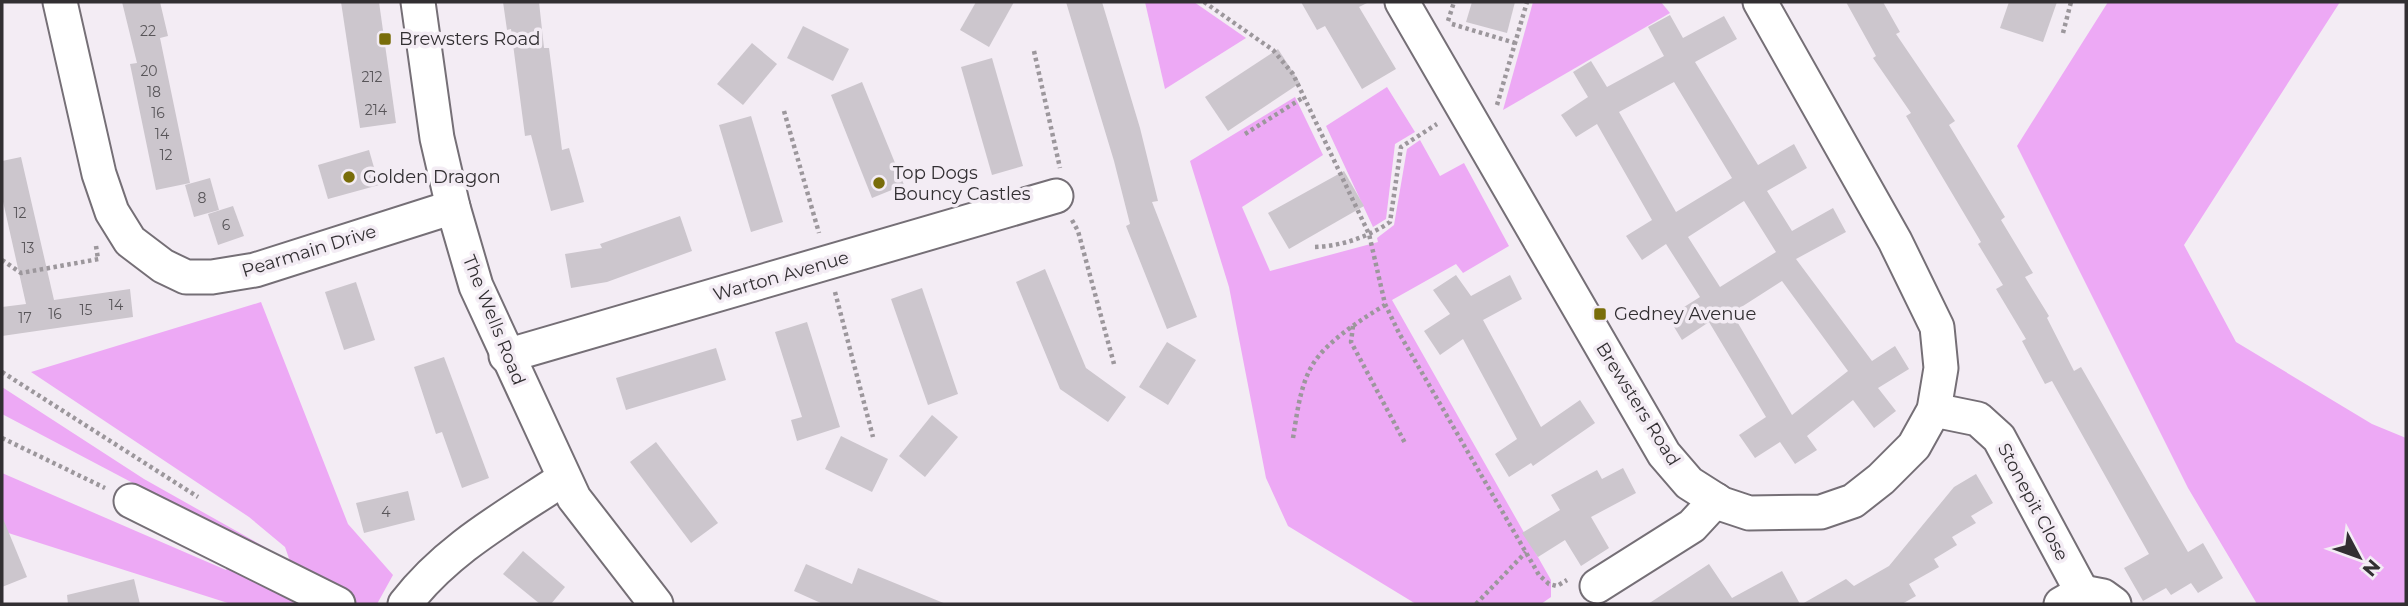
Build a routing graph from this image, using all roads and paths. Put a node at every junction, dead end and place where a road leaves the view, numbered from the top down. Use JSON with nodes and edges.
{"nodes":[{"id":1,"x":60,"y":2,"type":"edge"},
{"id":2,"x":418,"y":2,"type":"edge"},
{"id":3,"x":1204,"y":2,"type":"edge"},
{"id":4,"x":1402,"y":2,"type":"edge"},
{"id":5,"x":1527,"y":2,"type":"edge"},
{"id":6,"x":1760,"y":2,"type":"edge"},
{"id":7,"x":2071,"y":2,"type":"edge"},
{"id":8,"x":1448,"y":23,"type":"dead end"},
{"id":9,"x":2063,"y":33,"type":"dead end"},
{"id":10,"x":1515,"y":43,"type":"junction"},
{"id":11,"x":1034,"y":51,"type":"dead end"},
{"id":12,"x":1304,"y":97,"type":"junction"},
{"id":13,"x":784,"y":111,"type":"dead end"},
{"id":14,"x":1442,"y":120,"type":"dead end"},
{"id":15,"x":1245,"y":134,"type":"dead end"},
{"id":16,"x":1486,"y":145,"type":"junction"},
{"id":17,"x":1056,"y":196,"type":"junction"},
{"id":18,"x":453,"y":208,"type":"junction"},
{"id":19,"x":1369,"y":234,"type":"junction"},
{"id":20,"x":1315,"y":247,"type":"dead end"},
{"id":21,"x":103,"y":258,"type":"dead end"},
{"id":22,"x":2,"y":260,"type":"edge"},
{"id":23,"x":827,"y":263,"type":"junction"},
{"id":24,"x":1385,"y":304,"type":"junction"},
{"id":25,"x":1353,"y":325,"type":"junction"},
{"id":26,"x":506,"y":356,"type":"junction"},
{"id":27,"x":1114,"y":364,"type":"dead end"},
{"id":28,"x":2,"y":372,"type":"edge"},
{"id":29,"x":1934,"y":410,"type":"junction"},
{"id":30,"x":873,"y":437,"type":"dead end"},
{"id":31,"x":1293,"y":438,"type":"dead end"},
{"id":32,"x":2,"y":439,"type":"edge"},
{"id":33,"x":1405,"y":443,"type":"dead end"},
{"id":34,"x":563,"y":479,"type":"junction"},
{"id":35,"x":201,"y":499,"type":"dead end"},
{"id":36,"x":1716,"y":500,"type":"junction"},
{"id":37,"x":131,"y":501,"type":"joint"},
{"id":38,"x":1527,"y":552,"type":"junction"},
{"id":39,"x":1583,"y":582,"type":"joint"},
{"id":40,"x":2071,"y":598,"type":"edge"},
{"id":41,"x":659,"y":602,"type":"edge"},
{"id":42,"x":338,"y":604,"type":"edge"},
{"id":43,"x":405,"y":604,"type":"edge"},
{"id":44,"x":1476,"y":604,"type":"edge"},
{"id":45,"x":2114,"y":604,"type":"edge"}],
"edges":[{"from":1,"to":18,"type":"street","name":"Pearmain Drive"},
{"from":2,"to":18,"type":"street","name":"The Wells Road"},
{"from":3,"to":12,"type":"path"},
{"from":4,"to":16,"type":"street","name":"Brewsters Road"},
{"from":5,"to":10,"type":"path"},
{"from":6,"to":29,"type":"street","name":"Brewsters Road"},
{"from":7,"to":9,"type":"path"},
{"from":8,"to":10,"type":"path"},
{"from":10,"to":16,"type":"path"},
{"from":11,"to":17,"type":"path"},
{"from":12,"to":15,"type":"path"},
{"from":12,"to":19,"type":"path"},
{"from":13,"to":23,"type":"path"},
{"from":14,"to":19,"type":"path"},
{"from":16,"to":36,"type":"street","name":"Brewsters Road"},
{"from":17,"to":23,"type":"street","name":"Warton Avenue"},
{"from":17,"to":27,"type":"path"},
{"from":18,"to":26,"type":"street","name":"The Wells Road"},
{"from":19,"to":20,"type":"path"},
{"from":19,"to":24,"type":"path"},
{"from":21,"to":22,"type":"path"},
{"from":23,"to":26,"type":"street","name":"Warton Avenue"},
{"from":23,"to":30,"type":"path"},
{"from":24,"to":25,"type":"path"},
{"from":24,"to":38,"type":"path"},
{"from":25,"to":31,"type":"path"},
{"from":25,"to":33,"type":"path"},
{"from":26,"to":34,"type":"street","name":"The Wells Road"},
{"from":28,"to":35,"type":"path"},
{"from":29,"to":36,"type":"street","name":"Brewsters Road"},
{"from":29,"to":40,"type":"street","name":"Stonepit Close"},
{"from":32,"to":37,"type":"path"},
{"from":34,"to":41,"type":"street","name":"The Wells Road"},
{"from":34,"to":43,"type":"street"},
{"from":36,"to":39,"type":"street"},
{"from":37,"to":42,"type":"street"},
{"from":38,"to":39,"type":"path"},
{"from":38,"to":44,"type":"path"},
{"from":40,"to":45,"type":"street","name":"Stonepit Close"}]}
